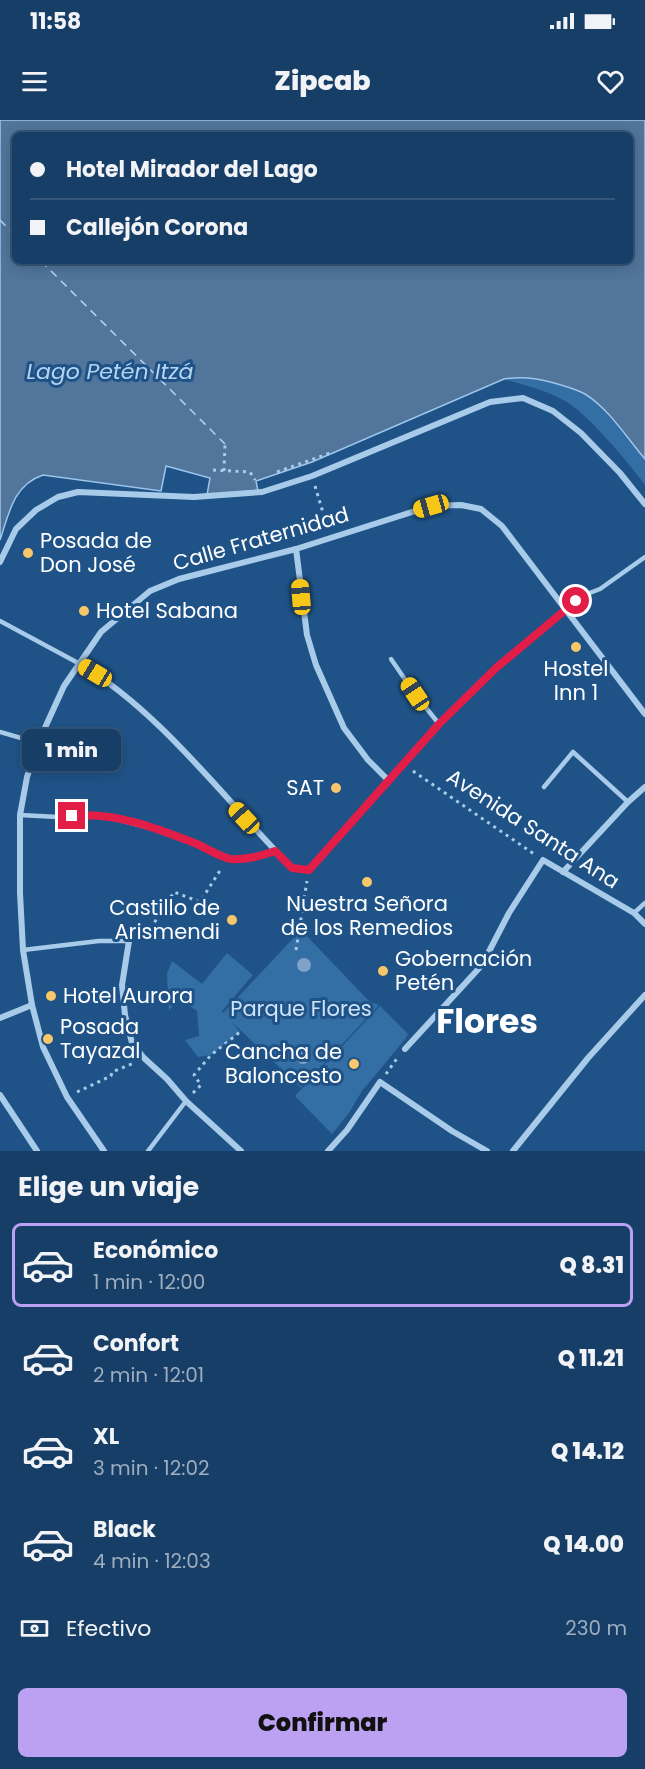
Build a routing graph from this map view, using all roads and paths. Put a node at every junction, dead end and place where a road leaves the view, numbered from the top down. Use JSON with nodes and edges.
{"nodes":[{"id":1,"x":225,"y":444,"type":"dead end"},
{"id":2,"x":333,"y":452,"type":"dead end"},
{"id":3,"x":213,"y":470,"type":"dead end"},
{"id":4,"x":224,"y":471,"type":"junction"},
{"id":5,"x":278,"y":472,"type":"dead end"},
{"id":6,"x":312,"y":476,"type":"junction"},
{"id":7,"x":262,"y":492,"type":"junction"},
{"id":8,"x":645,"y":504,"type":"edge"},
{"id":9,"x":331,"y":537,"type":"junction"},
{"id":10,"x":296,"y":549,"type":"junction"},
{"id":11,"x":645,"y":557,"type":"edge"},
{"id":12,"x":0,"y":562,"type":"edge"},
{"id":13,"x":566,"y":609,"type":"junction"},
{"id":14,"x":0,"y":621,"type":"edge"},
{"id":15,"x":391,"y":659,"type":"dead end"},
{"id":16,"x":80,"y":664,"type":"junction"},
{"id":17,"x":645,"y":714,"type":"edge"},
{"id":18,"x":439,"y":724,"type":"junction"},
{"id":19,"x":0,"y":732,"type":"edge"},
{"id":20,"x":38,"y":743,"type":"junction"},
{"id":21,"x":402,"y":764,"type":"junction"},
{"id":22,"x":387,"y":780,"type":"junction"},
{"id":23,"x":544,"y":787,"type":"dead end"},
{"id":24,"x":645,"y":787,"type":"edge"},
{"id":25,"x":628,"y":802,"type":"junction"},
{"id":26,"x":20,"y":815,"type":"junction"},
{"id":27,"x":275,"y":851,"type":"junction"},
{"id":28,"x":228,"y":859,"type":"junction"},
{"id":29,"x":543,"y":860,"type":"junction"},
{"id":30,"x":309,"y":870,"type":"junction"},
{"id":31,"x":563,"y":872,"type":"junction"},
{"id":32,"x":645,"y":903,"type":"edge"},
{"id":33,"x":634,"y":913,"type":"junction"},
{"id":34,"x":645,"y":924,"type":"edge"},
{"id":35,"x":129,"y":941,"type":"junction"},
{"id":36,"x":23,"y":950,"type":"junction"},
{"id":37,"x":296,"y":950,"type":"dead end"},
{"id":38,"x":645,"y":995,"type":"edge"},
{"id":39,"x":32,"y":1005,"type":"junction"},
{"id":40,"x":0,"y":1018,"type":"edge"},
{"id":41,"x":240,"y":1032,"type":"dead end"},
{"id":42,"x":405,"y":1049,"type":"joint"},
{"id":43,"x":144,"y":1058,"type":"junction"},
{"id":44,"x":380,"y":1082,"type":"junction"},
{"id":45,"x":0,"y":1095,"type":"edge"},
{"id":46,"x":67,"y":1096,"type":"junction"},
{"id":47,"x":186,"y":1101,"type":"junction"},
{"id":48,"x":37,"y":1151,"type":"edge"},
{"id":49,"x":104,"y":1151,"type":"edge"},
{"id":50,"x":148,"y":1151,"type":"edge"},
{"id":51,"x":242,"y":1151,"type":"edge"},
{"id":52,"x":328,"y":1151,"type":"edge"},
{"id":53,"x":487,"y":1151,"type":"edge"},
{"id":54,"x":513,"y":1151,"type":"edge"}],
"edges":[{"from":1,"to":4,"type":"path"},
{"from":2,"to":5,"type":"path"},
{"from":3,"to":4,"type":"path"},
{"from":4,"to":7,"type":"path"},
{"from":6,"to":7,"type":"street"},
{"from":6,"to":8,"type":"street"},
{"from":6,"to":9,"type":"path"},
{"from":7,"to":12,"type":"street"},
{"from":9,"to":10,"type":"street","name":"Calle Fraternidad"},
{"from":9,"to":13,"type":"street","name":"Calle Fraternidad"},
{"from":10,"to":16,"type":"street","name":"Calle Fraternidad"},
{"from":10,"to":22,"type":"street"},
{"from":11,"to":13,"type":"lane"},
{"from":13,"to":17,"type":"street"},
{"from":13,"to":18,"type":"street"},
{"from":14,"to":16,"type":"lane"},
{"from":15,"to":18,"type":"lane"},
{"from":16,"to":20,"type":"street","name":"Calle Fraternidad"},
{"from":16,"to":27,"type":"street"},
{"from":18,"to":21,"type":"street"},
{"from":19,"to":20,"type":"lane"},
{"from":20,"to":26,"type":"street","name":"Calle Fraternidad"},
{"from":21,"to":22,"type":"street"},
{"from":21,"to":29,"type":"path","name":"Avenida Santa Ana"},
{"from":22,"to":30,"type":"street"},
{"from":23,"to":25,"type":"lane"},
{"from":24,"to":25,"type":"street"},
{"from":25,"to":31,"type":"street"},
{"from":26,"to":28,"type":"lane"},
{"from":26,"to":36,"type":"street","name":"Calle Fraternidad"},
{"from":27,"to":28,"type":"lane"},
{"from":27,"to":30,"type":"street"},
{"from":28,"to":35,"type":"path"},
{"from":29,"to":31,"type":"street","name":"Avenida Santa Ana"},
{"from":29,"to":42,"type":"street"},
{"from":30,"to":37,"type":"path"},
{"from":31,"to":33,"type":"street","name":"Avenida Santa Ana"},
{"from":32,"to":33,"type":"lane"},
{"from":33,"to":34,"type":"street","name":"Avenida Santa Ana"},
{"from":35,"to":36,"type":"lane"},
{"from":35,"to":43,"type":"street"},
{"from":36,"to":39,"type":"street","name":"Calle Fraternidad"},
{"from":38,"to":54,"type":"street"},
{"from":39,"to":40,"type":"street"},
{"from":39,"to":46,"type":"street","name":"Calle Fraternidad"},
{"from":41,"to":47,"type":"path"},
{"from":42,"to":44,"type":"path"},
{"from":43,"to":46,"type":"path"},
{"from":43,"to":47,"type":"street"},
{"from":44,"to":52,"type":"street"},
{"from":44,"to":53,"type":"street"},
{"from":45,"to":48,"type":"street"},
{"from":46,"to":49,"type":"street","name":"Calle Fraternidad"},
{"from":47,"to":50,"type":"lane"},
{"from":47,"to":51,"type":"street"}]}
